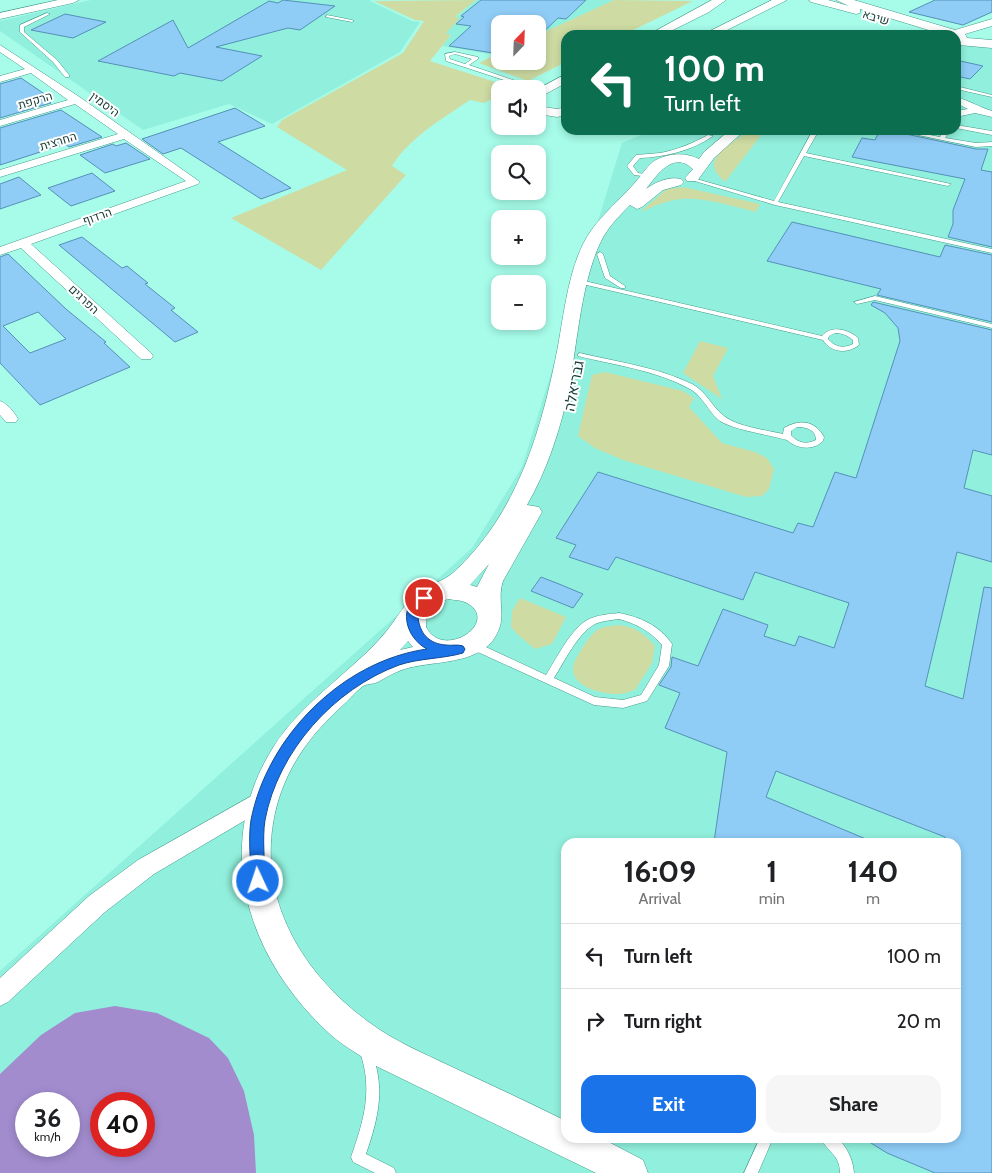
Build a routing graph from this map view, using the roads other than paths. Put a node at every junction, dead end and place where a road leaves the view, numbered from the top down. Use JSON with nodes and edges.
{"nodes":[{"id":1,"x":52,"y":0,"type":"edge"},
{"id":2,"x":73,"y":0,"type":"edge"},
{"id":3,"x":720,"y":0,"type":"edge"},
{"id":4,"x":781,"y":0,"type":"edge"},
{"id":5,"x":815,"y":0,"type":"edge"},
{"id":6,"x":842,"y":0,"type":"edge"},
{"id":7,"x":0,"y":12,"type":"edge"},
{"id":8,"x":48,"y":14,"type":"dead end"},
{"id":9,"x":0,"y":16,"type":"edge"},
{"id":10,"x":327,"y":16,"type":"dead end"},
{"id":11,"x":352,"y":21,"type":"dead end"},
{"id":12,"x":890,"y":21,"type":"junction"},
{"id":13,"x":992,"y":22,"type":"edge"},
{"id":14,"x":975,"y":28,"type":"junction"},
{"id":15,"x":664,"y":30,"type":"edge"},
{"id":16,"x":718,"y":30,"type":"edge"},
{"id":17,"x":904,"y":30,"type":"dead end"},
{"id":18,"x":930,"y":30,"type":"edge"},
{"id":19,"x":931,"y":30,"type":"edge"},
{"id":20,"x":952,"y":30,"type":"edge"},
{"id":21,"x":961,"y":36,"type":"edge"},
{"id":22,"x":961,"y":40,"type":"edge"},
{"id":23,"x":992,"y":43,"type":"edge"},
{"id":24,"x":0,"y":48,"type":"edge"},
{"id":25,"x":465,"y":66,"type":"junction"},
{"id":26,"x":32,"y":70,"type":"junction"},
{"id":27,"x":67,"y":76,"type":"dead end"},
{"id":28,"x":0,"y":79,"type":"edge"},
{"id":29,"x":505,"y":80,"type":"edge"},
{"id":30,"x":561,"y":81,"type":"edge"},
{"id":31,"x":961,"y":88,"type":"edge"},
{"id":32,"x":546,"y":89,"type":"edge"},
{"id":33,"x":992,"y":96,"type":"edge"},
{"id":34,"x":78,"y":100,"type":"junction"},
{"id":35,"x":961,"y":102,"type":"edge"},
{"id":36,"x":973,"y":109,"type":"junction"},
{"id":37,"x":546,"y":111,"type":"edge"},
{"id":38,"x":561,"y":112,"type":"edge"},
{"id":39,"x":961,"y":113,"type":"edge"},
{"id":40,"x":992,"y":114,"type":"edge"},
{"id":41,"x":0,"y":123,"type":"edge"},
{"id":42,"x":961,"y":127,"type":"edge"},
{"id":43,"x":992,"y":132,"type":"edge"},
{"id":44,"x":125,"y":135,"type":"junction"},
{"id":45,"x":711,"y":135,"type":"edge"},
{"id":46,"x":712,"y":135,"type":"edge"},
{"id":47,"x":732,"y":135,"type":"edge"},
{"id":48,"x":813,"y":135,"type":"edge"},
{"id":49,"x":925,"y":135,"type":"edge"},
{"id":50,"x":944,"y":135,"type":"edge"},
{"id":51,"x":942,"y":138,"type":"junction"},
{"id":52,"x":992,"y":144,"type":"edge"},
{"id":53,"x":803,"y":154,"type":"junction"},
{"id":54,"x":672,"y":158,"type":"junction"},
{"id":55,"x":0,"y":174,"type":"edge"},
{"id":56,"x":650,"y":174,"type":"junction"},
{"id":57,"x":689,"y":176,"type":"junction"},
{"id":58,"x":194,"y":182,"type":"joint"},
{"id":59,"x":948,"y":184,"type":"dead end"},
{"id":60,"x":775,"y":203,"type":"junction"},
{"id":61,"x":23,"y":242,"type":"junction"},
{"id":62,"x":0,"y":250,"type":"edge"},
{"id":63,"x":992,"y":251,"type":"edge"},
{"id":64,"x":600,"y":254,"type":"junction"},
{"id":65,"x":586,"y":283,"type":"junction"},
{"id":66,"x":649,"y":297,"type":"junction"},
{"id":67,"x":857,"y":302,"type":"dead end"},
{"id":68,"x":992,"y":326,"type":"edge"},
{"id":69,"x":825,"y":339,"type":"dead end"},
{"id":70,"x":146,"y":356,"type":"dead end"},
{"id":71,"x":580,"y":356,"type":"junction"},
{"id":72,"x":0,"y":406,"type":"edge"},
{"id":73,"x":11,"y":419,"type":"dead end"},
{"id":74,"x":788,"y":438,"type":"dead end"},
{"id":75,"x":448,"y":590,"type":"junction"},
{"id":76,"x":489,"y":610,"type":"junction"},
{"id":77,"x":412,"y":616,"type":"junction"},
{"id":78,"x":465,"y":647,"type":"junction"},
{"id":79,"x":548,"y":680,"type":"junction"},
{"id":80,"x":334,"y":696,"type":"junction"},
{"id":81,"x":264,"y":798,"type":"junction"},
{"id":82,"x":0,"y":994,"type":"edge"},
{"id":83,"x":357,"y":1034,"type":"junction"},
{"id":84,"x":561,"y":1137,"type":"edge"},
{"id":85,"x":574,"y":1143,"type":"edge"},
{"id":86,"x":764,"y":1143,"type":"edge"},
{"id":87,"x":834,"y":1143,"type":"edge"},
{"id":88,"x":389,"y":1173,"type":"edge"},
{"id":89,"x":630,"y":1173,"type":"edge"},
{"id":90,"x":751,"y":1173,"type":"edge"},
{"id":91,"x":847,"y":1173,"type":"edge"}],
"edges":[{"from":1,"to":7,"type":"street"},
{"from":2,"to":9,"type":"street"},
{"from":3,"to":15,"type":"street"},
{"from":4,"to":16,"type":"street"},
{"from":5,"to":12,"type":"street","name":"שיבא"},
{"from":6,"to":19,"type":"street","name":"שיבא"},
{"from":8,"to":27,"type":"lane"},
{"from":10,"to":11,"type":"lane"},
{"from":12,"to":17,"type":"street"},
{"from":12,"to":18,"type":"street","name":"שיבא"},
{"from":13,"to":14,"type":"street"},
{"from":14,"to":20,"type":"street"},
{"from":14,"to":21,"type":"street"},
{"from":14,"to":23,"type":"street"},
{"from":22,"to":23,"type":"street","name":"שיבא"},
{"from":24,"to":26,"type":"street","name":"היסמין"},
{"from":25,"to":25,"type":"lane"},
{"from":25,"to":29,"type":"lane"},
{"from":26,"to":28,"type":"street"},
{"from":26,"to":34,"type":"street","name":"היסמין"},
{"from":30,"to":32,"type":"street"},
{"from":31,"to":33,"type":"lane"},
{"from":34,"to":41,"type":"street","name":"הרקפת"},
{"from":34,"to":44,"type":"street","name":"היסמין"},
{"from":35,"to":36,"type":"street"},
{"from":36,"to":39,"type":"street"},
{"from":36,"to":40,"type":"street"},
{"from":37,"to":38,"type":"street"},
{"from":42,"to":43,"type":"lane"},
{"from":44,"to":55,"type":"street","name":"החרצית"},
{"from":44,"to":58,"type":"street","name":"היסמין"},
{"from":45,"to":56,"type":"lane"},
{"from":46,"to":54,"type":"street","name":"גבריאלה"},
{"from":47,"to":57,"type":"street"},
{"from":48,"to":53,"type":"lane"},
{"from":49,"to":51,"type":"lane"},
{"from":50,"to":51,"type":"lane"},
{"from":51,"to":52,"type":"lane"},
{"from":53,"to":59,"type":"lane"},
{"from":53,"to":60,"type":"lane"},
{"from":54,"to":56,"type":"street","name":"גבריאלה"},
{"from":54,"to":57,"type":"street"},
{"from":56,"to":57,"type":"street"},
{"from":56,"to":65,"type":"street","name":"גבריאלה"},
{"from":57,"to":60,"type":"lane"},
{"from":57,"to":64,"type":"street","name":"גבריאלה"},
{"from":58,"to":61,"type":"street","name":"הרדוף"},
{"from":60,"to":63,"type":"lane"},
{"from":61,"to":62,"type":"street","name":"הרדוף"},
{"from":61,"to":70,"type":"street","name":"הפרגים"},
{"from":64,"to":65,"type":"street","name":"גבריאלה"},
{"from":64,"to":66,"type":"lane"},
{"from":65,"to":66,"type":"lane"},
{"from":65,"to":71,"type":"street","name":"גבריאלה"},
{"from":65,"to":75,"type":"street","name":"גבריאלה"},
{"from":66,"to":69,"type":"lane"},
{"from":67,"to":68,"type":"lane"},
{"from":71,"to":74,"type":"lane"},
{"from":71,"to":76,"type":"street","name":"גבריאלה"},
{"from":72,"to":73,"type":"street"},
{"from":75,"to":76,"type":"street"},
{"from":75,"to":77,"type":"street"},
{"from":76,"to":78,"type":"street"},
{"from":77,"to":78,"type":"street"},
{"from":77,"to":80,"type":"street"},
{"from":78,"to":79,"type":"lane"},
{"from":78,"to":80,"type":"street"},
{"from":79,"to":79,"type":"lane"},
{"from":80,"to":81,"type":"street"},
{"from":81,"to":82,"type":"street"},
{"from":81,"to":83,"type":"street"},
{"from":83,"to":84,"type":"street"},
{"from":83,"to":88,"type":"lane"},
{"from":85,"to":89,"type":"street"},
{"from":86,"to":90,"type":"lane"},
{"from":87,"to":91,"type":"lane"}]}
